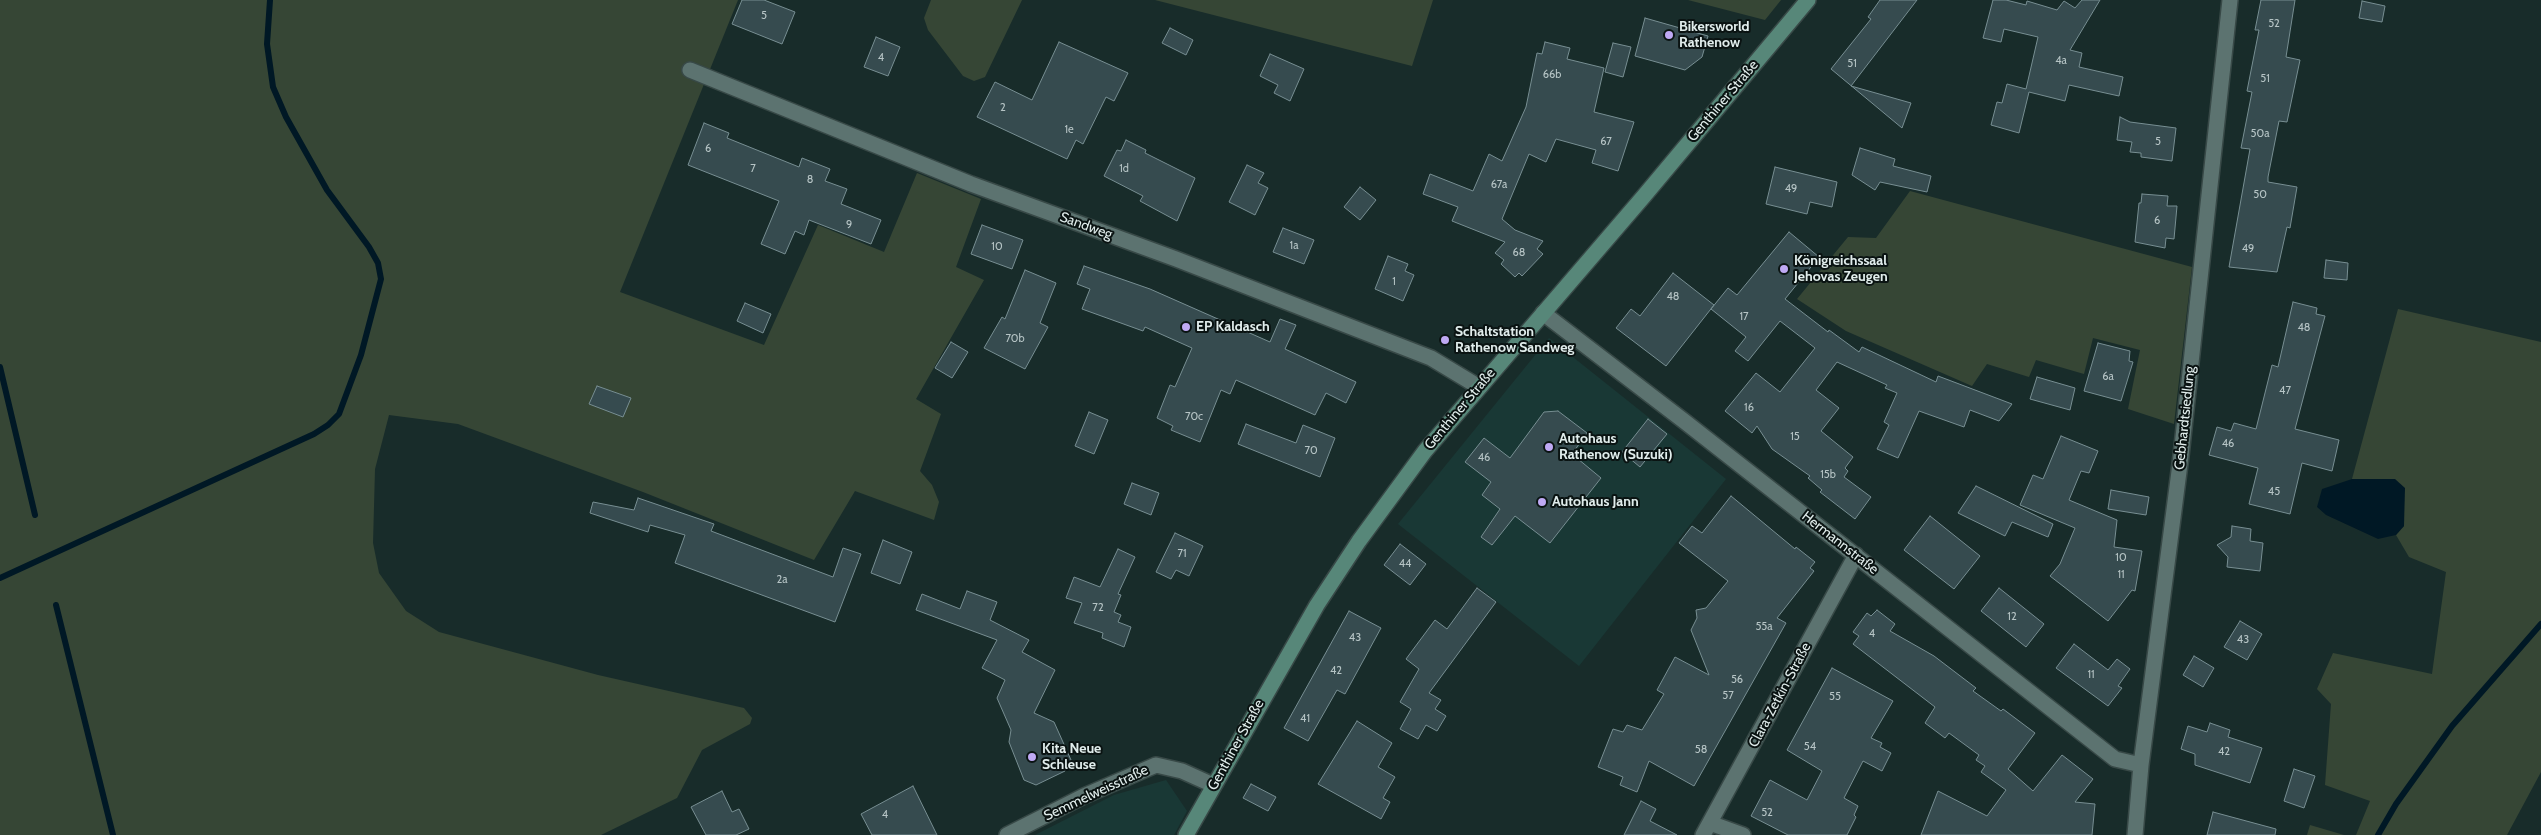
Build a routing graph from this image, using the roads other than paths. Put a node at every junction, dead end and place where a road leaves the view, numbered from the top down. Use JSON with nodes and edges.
{"nodes":[{"id":1,"x":1808,"y":0,"type":"edge"},
{"id":2,"x":2230,"y":0,"type":"edge"},
{"id":3,"x":690,"y":70,"type":"dead end"},
{"id":4,"x":1543,"y":313,"type":"junction"},
{"id":5,"x":1479,"y":387,"type":"junction"},
{"id":6,"x":1856,"y":555,"type":"junction"},
{"id":7,"x":2141,"y":765,"type":"junction"},
{"id":8,"x":1213,"y":785,"type":"junction"},
{"id":9,"x":1707,"y":829,"type":"edge"},
{"id":10,"x":1007,"y":835,"type":"edge"},
{"id":11,"x":1186,"y":835,"type":"edge"},
{"id":12,"x":1743,"y":835,"type":"edge"},
{"id":13,"x":2135,"y":835,"type":"edge"}],
"edges":[{"from":1,"to":4,"type":"main road","name":"Genthiner Straße"},
{"from":2,"to":7,"type":"street","name":"Gebhardtsiedlung"},
{"from":3,"to":5,"type":"street","name":"Sandweg"},
{"from":4,"to":5,"type":"main road","name":"Genthiner Straße"},
{"from":4,"to":6,"type":"street","name":"Hermannstraße"},
{"from":5,"to":8,"type":"main road","name":"Genthiner Straße"},
{"from":6,"to":7,"type":"street","name":"Hermannstraße"},
{"from":6,"to":9,"type":"street","name":"Clara-Zetkin-Straße"},
{"from":7,"to":13,"type":"street","name":"Gebhardtsiedlung"},
{"from":8,"to":10,"type":"street","name":"Semmelweisstraße"},
{"from":8,"to":11,"type":"main road","name":"Genthiner Straße"},
{"from":9,"to":12,"type":"street"}]}
